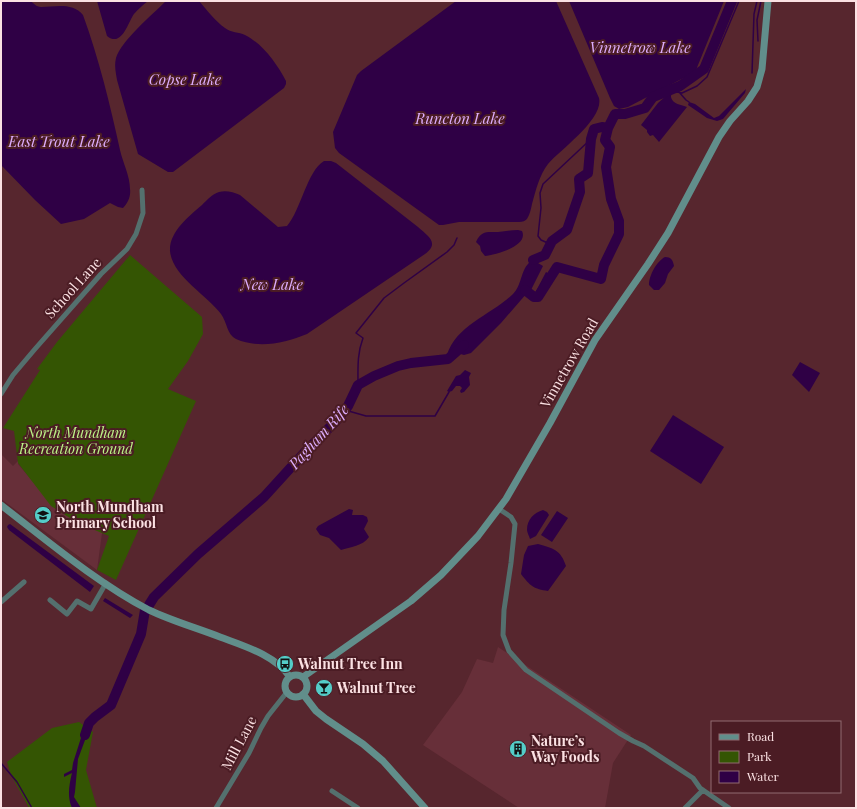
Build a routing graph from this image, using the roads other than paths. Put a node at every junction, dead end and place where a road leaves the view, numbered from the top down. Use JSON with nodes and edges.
{"nodes":[{"id":1,"x":768,"y":1,"type":"edge"},
{"id":2,"x":142,"y":190,"type":"dead end"},
{"id":3,"x":1,"y":394,"type":"edge"},
{"id":4,"x":1,"y":505,"type":"edge"},
{"id":5,"x":499,"y":509,"type":"junction"},
{"id":6,"x":24,"y":582,"type":"dead end"},
{"id":7,"x":106,"y":583,"type":"junction"},
{"id":8,"x":50,"y":600,"type":"dead end"},
{"id":9,"x":1,"y":602,"type":"edge"},
{"id":10,"x":290,"y":677,"type":"junction"},
{"id":11,"x":303,"y":678,"type":"junction"},
{"id":12,"x":287,"y":692,"type":"junction"},
{"id":13,"x":303,"y":694,"type":"junction"},
{"id":14,"x":703,"y":790,"type":"junction"},
{"id":15,"x":332,"y":791,"type":"dead end"},
{"id":16,"x":216,"y":808,"type":"edge"},
{"id":17,"x":358,"y":808,"type":"edge"},
{"id":18,"x":425,"y":808,"type":"edge"},
{"id":19,"x":685,"y":808,"type":"edge"},
{"id":20,"x":729,"y":808,"type":"edge"}],
"edges":[{"from":1,"to":5,"type":"street","name":"Vinnetrow Road"},
{"from":2,"to":3,"type":"street","name":"School Lane"},
{"from":4,"to":7,"type":"street"},
{"from":5,"to":11,"type":"street","name":"Vinnetrow Road"},
{"from":5,"to":14,"type":"street"},
{"from":6,"to":9,"type":"street"},
{"from":7,"to":8,"type":"street"},
{"from":7,"to":10,"type":"street"},
{"from":10,"to":11,"type":"street"},
{"from":10,"to":12,"type":"street"},
{"from":11,"to":13,"type":"street"},
{"from":12,"to":13,"type":"street"},
{"from":12,"to":16,"type":"street","name":"Mill Lane"},
{"from":13,"to":18,"type":"street"},
{"from":14,"to":19,"type":"street"},
{"from":14,"to":20,"type":"street"},
{"from":15,"to":17,"type":"street"}]}
